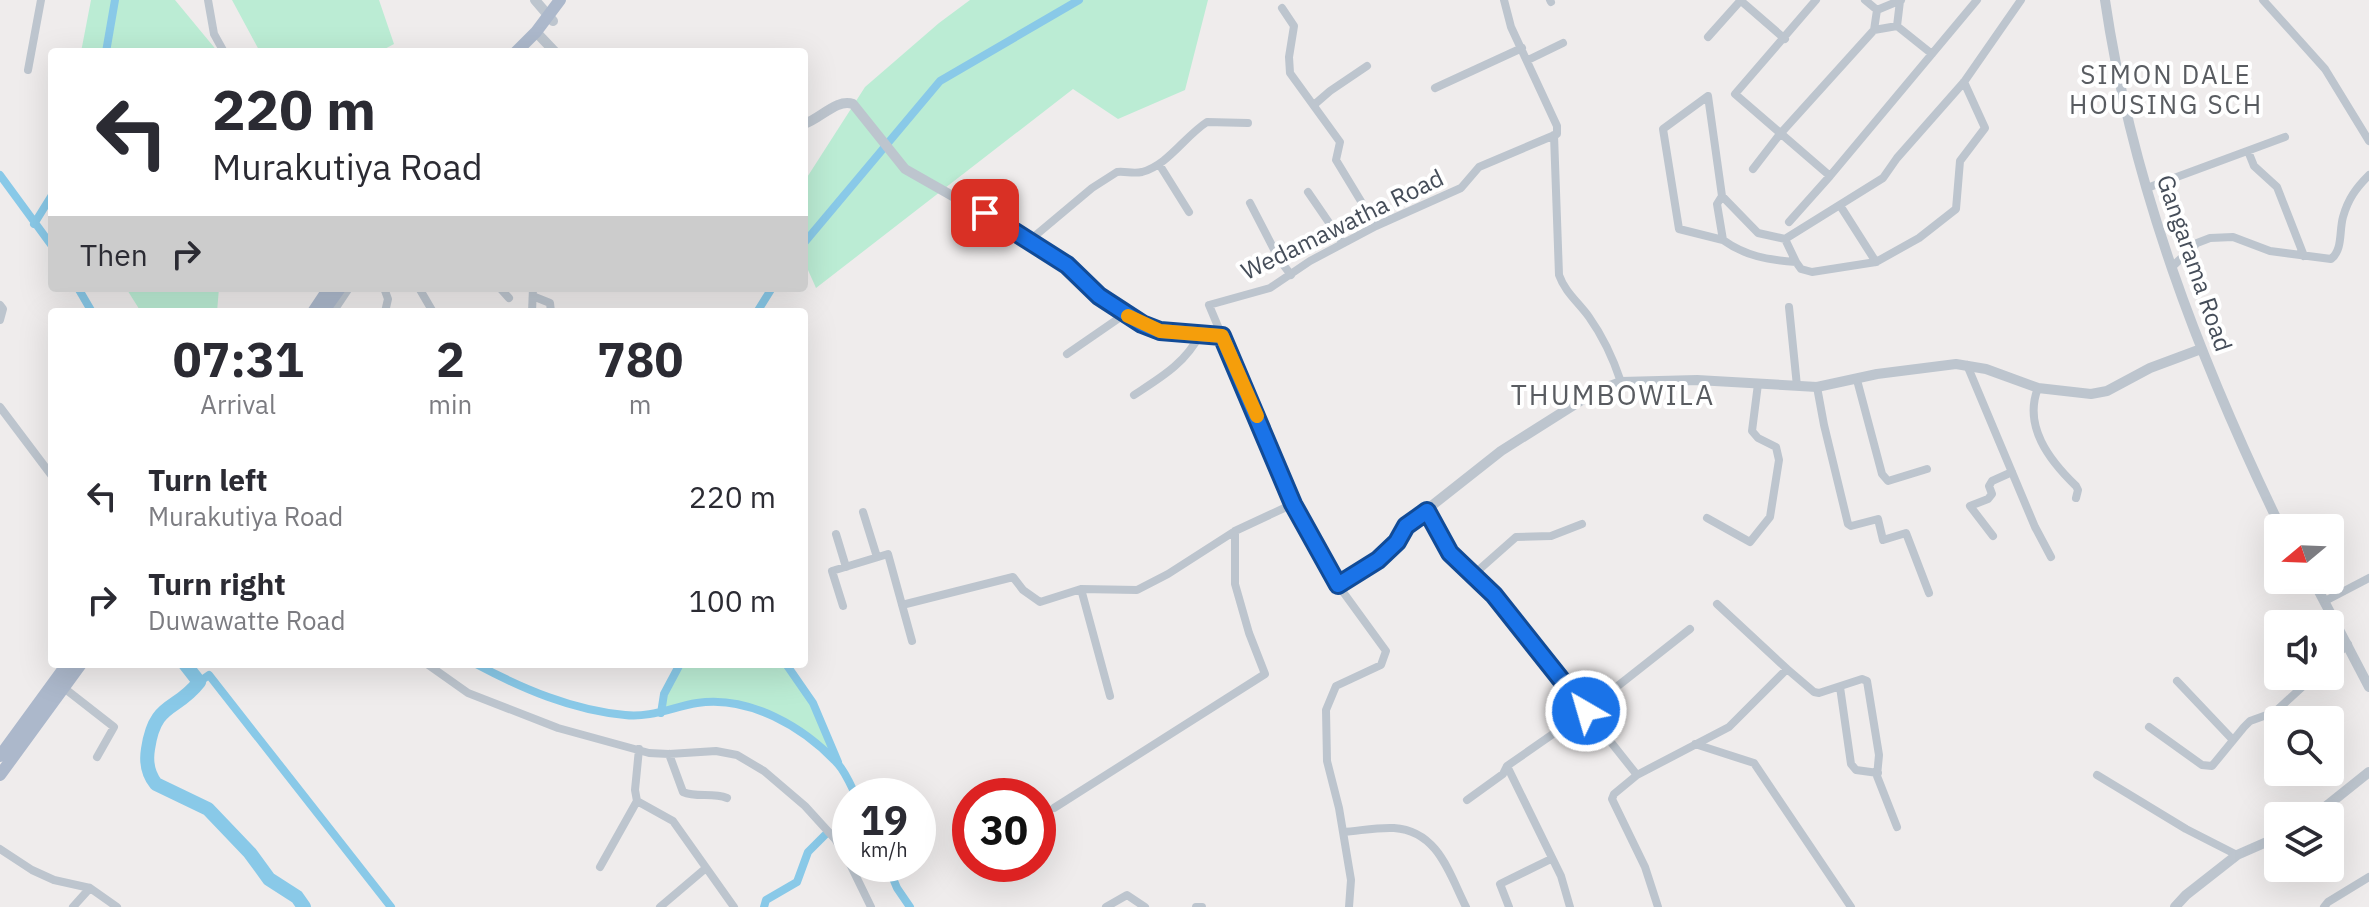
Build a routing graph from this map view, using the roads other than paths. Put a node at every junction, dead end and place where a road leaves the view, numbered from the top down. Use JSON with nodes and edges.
{"nodes":[{"id":1,"x":41,"y":0,"type":"edge"},
{"id":2,"x":208,"y":0,"type":"edge"},
{"id":3,"x":535,"y":0,"type":"edge"},
{"id":4,"x":560,"y":0,"type":"edge"},
{"id":5,"x":569,"y":0,"type":"edge"},
{"id":6,"x":1504,"y":0,"type":"edge"},
{"id":7,"x":1740,"y":0,"type":"edge"},
{"id":8,"x":1816,"y":0,"type":"edge"},
{"id":9,"x":1865,"y":0,"type":"edge"},
{"id":10,"x":1900,"y":0,"type":"edge"},
{"id":11,"x":1977,"y":0,"type":"edge"},
{"id":12,"x":2021,"y":0,"type":"edge"},
{"id":13,"x":2105,"y":0,"type":"edge"},
{"id":14,"x":2263,"y":0,"type":"edge"},
{"id":15,"x":1282,"y":8,"type":"dead end"},
{"id":16,"x":1877,"y":10,"type":"junction"},
{"id":17,"x":551,"y":18,"type":"junction"},
{"id":18,"x":1897,"y":26,"type":"junction"},
{"id":19,"x":1874,"y":30,"type":"junction"},
{"id":20,"x":539,"y":34,"type":"junction"},
{"id":21,"x":1708,"y":37,"type":"dead end"},
{"id":22,"x":1785,"y":39,"type":"junction"},
{"id":23,"x":1563,"y":43,"type":"dead end"},
{"id":24,"x":222,"y":48,"type":"edge"},
{"id":25,"x":521,"y":48,"type":"edge"},
{"id":26,"x":530,"y":48,"type":"edge"},
{"id":27,"x":551,"y":48,"type":"edge"},
{"id":28,"x":1522,"y":48,"type":"junction"},
{"id":29,"x":1932,"y":54,"type":"junction"},
{"id":30,"x":1528,"y":60,"type":"junction"},
{"id":31,"x":1367,"y":66,"type":"dead end"},
{"id":32,"x":28,"y":70,"type":"dead end"},
{"id":33,"x":1964,"y":82,"type":"junction"},
{"id":34,"x":1435,"y":88,"type":"dead end"},
{"id":35,"x":1315,"y":104,"type":"junction"},
{"id":36,"x":808,"y":123,"type":"edge"},
{"id":37,"x":1248,"y":123,"type":"dead end"},
{"id":38,"x":1780,"y":134,"type":"junction"},
{"id":39,"x":1554,"y":135,"type":"junction"},
{"id":40,"x":2285,"y":137,"type":"dead end"},
{"id":41,"x":2369,"y":141,"type":"edge"},
{"id":42,"x":2248,"y":151,"type":"junction"},
{"id":43,"x":1159,"y":164,"type":"junction"},
{"id":44,"x":1753,"y":169,"type":"dead end"},
{"id":45,"x":2369,"y":175,"type":"edge"},
{"id":46,"x":1830,"y":176,"type":"junction"},
{"id":47,"x":2147,"y":188,"type":"junction"},
{"id":48,"x":1308,"y":192,"type":"dead end"},
{"id":49,"x":1722,"y":196,"type":"junction"},
{"id":50,"x":1250,"y":203,"type":"dead end"},
{"id":51,"x":1841,"y":207,"type":"junction"},
{"id":52,"x":1189,"y":212,"type":"dead end"},
{"id":53,"x":1789,"y":222,"type":"dead end"},
{"id":54,"x":1376,"y":226,"type":"junction"},
{"id":55,"x":1785,"y":239,"type":"junction"},
{"id":56,"x":1030,"y":240,"type":"junction"},
{"id":57,"x":1723,"y":240,"type":"junction"},
{"id":58,"x":1343,"y":243,"type":"junction"},
{"id":59,"x":2304,"y":256,"type":"junction"},
{"id":60,"x":1796,"y":262,"type":"junction"},
{"id":61,"x":1876,"y":262,"type":"junction"},
{"id":62,"x":2172,"y":267,"type":"junction"},
{"id":63,"x":1291,"y":275,"type":"junction"},
{"id":64,"x":504,"y":292,"type":"edge"},
{"id":65,"x":534,"y":292,"type":"edge"},
{"id":66,"x":509,"y":298,"type":"dead end"},
{"id":67,"x":0,"y":305,"type":"edge"},
{"id":68,"x":1789,"y":307,"type":"dead end"},
{"id":69,"x":551,"y":308,"type":"edge"},
{"id":70,"x":1125,"y":314,"type":"junction"},
{"id":71,"x":0,"y":320,"type":"edge"},
{"id":72,"x":1200,"y":334,"type":"junction"},
{"id":73,"x":1222,"y":336,"type":"junction"},
{"id":74,"x":2201,"y":349,"type":"junction"},
{"id":75,"x":1067,"y":354,"type":"dead end"},
{"id":76,"x":1967,"y":365,"type":"junction"},
{"id":77,"x":1857,"y":380,"type":"junction"},
{"id":78,"x":1621,"y":382,"type":"junction"},
{"id":79,"x":1758,"y":384,"type":"junction"},
{"id":80,"x":1797,"y":386,"type":"junction"},
{"id":81,"x":1817,"y":387,"type":"junction"},
{"id":82,"x":2038,"y":388,"type":"junction"},
{"id":83,"x":1134,"y":395,"type":"dead end"},
{"id":84,"x":0,"y":407,"type":"edge"},
{"id":85,"x":1927,"y":469,"type":"dead end"},
{"id":86,"x":48,"y":471,"type":"edge"},
{"id":87,"x":2012,"y":472,"type":"junction"},
{"id":88,"x":2076,"y":498,"type":"dead end"},
{"id":89,"x":1293,"y":504,"type":"junction"},
{"id":90,"x":1427,"y":511,"type":"junction"},
{"id":91,"x":863,"y":512,"type":"dead end"},
{"id":92,"x":2275,"y":514,"type":"edge"},
{"id":93,"x":1707,"y":518,"type":"dead end"},
{"id":94,"x":1582,"y":524,"type":"dead end"},
{"id":95,"x":1235,"y":531,"type":"junction"},
{"id":96,"x":836,"y":534,"type":"dead end"},
{"id":97,"x":1993,"y":536,"type":"dead end"},
{"id":98,"x":877,"y":557,"type":"junction"},
{"id":99,"x":2051,"y":557,"type":"dead end"},
{"id":100,"x":846,"y":567,"type":"junction"},
{"id":101,"x":1473,"y":575,"type":"junction"},
{"id":102,"x":2369,"y":578,"type":"edge"},
{"id":103,"x":1338,"y":585,"type":"junction"},
{"id":104,"x":1081,"y":589,"type":"junction"},
{"id":105,"x":1929,"y":593,"type":"dead end"},
{"id":106,"x":2321,"y":594,"type":"edge"},
{"id":107,"x":2325,"y":601,"type":"junction"},
{"id":108,"x":1717,"y":604,"type":"dead end"},
{"id":109,"x":902,"y":605,"type":"junction"},
{"id":110,"x":843,"y":606,"type":"dead end"},
{"id":111,"x":1690,"y":629,"type":"dead end"},
{"id":112,"x":912,"y":641,"type":"dead end"},
{"id":113,"x":2348,"y":644,"type":"junction"},
{"id":114,"x":2344,"y":648,"type":"edge"},
{"id":115,"x":64,"y":668,"type":"edge"},
{"id":116,"x":78,"y":668,"type":"edge"},
{"id":117,"x":433,"y":668,"type":"edge"},
{"id":118,"x":1787,"y":669,"type":"junction"},
{"id":119,"x":2177,"y":681,"type":"dead end"},
{"id":120,"x":1840,"y":687,"type":"junction"},
{"id":121,"x":2369,"y":687,"type":"edge"},
{"id":122,"x":64,"y":688,"type":"junction"},
{"id":123,"x":2300,"y":690,"type":"edge"},
{"id":124,"x":1110,"y":696,"type":"dead end"},
{"id":125,"x":1586,"y":711,"type":"junction"},
{"id":126,"x":2149,"y":727,"type":"dead end"},
{"id":127,"x":2232,"y":739,"type":"junction"},
{"id":128,"x":1695,"y":744,"type":"junction"},
{"id":129,"x":639,"y":749,"type":"junction"},
{"id":130,"x":669,"y":754,"type":"junction"},
{"id":131,"x":0,"y":756,"type":"edge"},
{"id":132,"x":97,"y":757,"type":"dead end"},
{"id":133,"x":1507,"y":766,"type":"junction"},
{"id":134,"x":2369,"y":772,"type":"edge"},
{"id":135,"x":1878,"y":773,"type":"junction"},
{"id":136,"x":0,"y":775,"type":"edge"},
{"id":137,"x":1637,"y":775,"type":"junction"},
{"id":138,"x":2097,"y":775,"type":"dead end"},
{"id":139,"x":727,"y":798,"type":"dead end"},
{"id":140,"x":1467,"y":800,"type":"dead end"},
{"id":141,"x":637,"y":801,"type":"junction"},
{"id":142,"x":2332,"y":802,"type":"edge"},
{"id":143,"x":1056,"y":807,"type":"edge"},
{"id":144,"x":1897,"y":827,"type":"dead end"},
{"id":145,"x":1343,"y":832,"type":"junction"},
{"id":146,"x":832,"y":836,"type":"edge"},
{"id":147,"x":2264,"y":843,"type":"edge"},
{"id":148,"x":0,"y":849,"type":"edge"},
{"id":149,"x":2237,"y":855,"type":"junction"},
{"id":150,"x":1551,"y":859,"type":"junction"},
{"id":151,"x":600,"y":867,"type":"dead end"},
{"id":152,"x":706,"y":868,"type":"junction"},
{"id":153,"x":2369,"y":877,"type":"edge"},
{"id":154,"x":859,"y":882,"type":"edge"},
{"id":155,"x":90,"y":888,"type":"junction"},
{"id":156,"x":73,"y":907,"type":"edge"},
{"id":157,"x":117,"y":907,"type":"edge"},
{"id":158,"x":660,"y":907,"type":"edge"},
{"id":159,"x":734,"y":907,"type":"edge"},
{"id":160,"x":871,"y":907,"type":"edge"},
{"id":161,"x":1106,"y":907,"type":"edge"},
{"id":162,"x":1145,"y":907,"type":"edge"},
{"id":163,"x":1349,"y":907,"type":"edge"},
{"id":164,"x":1466,"y":907,"type":"edge"},
{"id":165,"x":1509,"y":907,"type":"edge"},
{"id":166,"x":1570,"y":907,"type":"edge"},
{"id":167,"x":1658,"y":907,"type":"edge"},
{"id":168,"x":1851,"y":907,"type":"edge"},
{"id":169,"x":2175,"y":907,"type":"edge"},
{"id":170,"x":2324,"y":907,"type":"edge"}],
"edges":[{"from":1,"to":32,"type":"street"},
{"from":2,"to":24,"type":"street"},
{"from":3,"to":17,"type":"street"},
{"from":4,"to":17,"type":"main road"},
{"from":5,"to":17,"type":"main road"},
{"from":6,"to":28,"type":"street"},
{"from":7,"to":21,"type":"street"},
{"from":7,"to":22,"type":"street"},
{"from":8,"to":22,"type":"street"},
{"from":9,"to":16,"type":"street"},
{"from":10,"to":16,"type":"street"},
{"from":10,"to":18,"type":"street"},
{"from":11,"to":29,"type":"street"},
{"from":12,"to":33,"type":"street"},
{"from":13,"to":47,"type":"street","name":"Gangarama Road"},
{"from":14,"to":41,"type":"street"},
{"from":15,"to":35,"type":"street"},
{"from":16,"to":19,"type":"street"},
{"from":17,"to":20,"type":"main road"},
{"from":18,"to":19,"type":"street"},
{"from":18,"to":29,"type":"street"},
{"from":19,"to":38,"type":"street"},
{"from":20,"to":25,"type":"main road"},
{"from":20,"to":26,"type":"main road"},
{"from":20,"to":27,"type":"street"},
{"from":22,"to":38,"type":"street"},
{"from":23,"to":30,"type":"street"},
{"from":28,"to":30,"type":"street"},
{"from":28,"to":34,"type":"street"},
{"from":29,"to":46,"type":"street"},
{"from":30,"to":39,"type":"street"},
{"from":31,"to":35,"type":"street"},
{"from":33,"to":51,"type":"street"},
{"from":33,"to":61,"type":"street"},
{"from":35,"to":54,"type":"street"},
{"from":36,"to":56,"type":"street"},
{"from":37,"to":43,"type":"street"},
{"from":38,"to":44,"type":"street"},
{"from":38,"to":46,"type":"street"},
{"from":39,"to":54,"type":"street","name":"Wedamawatha Road"},
{"from":39,"to":78,"type":"street"},
{"from":40,"to":42,"type":"street"},
{"from":42,"to":47,"type":"street"},
{"from":42,"to":59,"type":"street"},
{"from":43,"to":52,"type":"street"},
{"from":43,"to":56,"type":"street"},
{"from":45,"to":59,"type":"street"},
{"from":46,"to":53,"type":"street"},
{"from":47,"to":62,"type":"street","name":"Gangarama Road"},
{"from":48,"to":58,"type":"street"},
{"from":49,"to":55,"type":"street"},
{"from":49,"to":57,"type":"street"},
{"from":49,"to":57,"type":"street"},
{"from":50,"to":63,"type":"street"},
{"from":51,"to":55,"type":"street"},
{"from":51,"to":61,"type":"street"},
{"from":54,"to":58,"type":"street","name":"Wedamawatha Road"},
{"from":55,"to":60,"type":"street"},
{"from":56,"to":70,"type":"street"},
{"from":57,"to":60,"type":"street"},
{"from":58,"to":63,"type":"street","name":"Wedamawatha Road"},
{"from":59,"to":62,"type":"street"},
{"from":60,"to":61,"type":"street"},
{"from":62,"to":74,"type":"street","name":"Gangarama Road"},
{"from":63,"to":73,"type":"street","name":"Wedamawatha Road"},
{"from":64,"to":66,"type":"street"},
{"from":65,"to":69,"type":"street"},
{"from":67,"to":71,"type":"street"},
{"from":68,"to":80,"type":"street"},
{"from":70,"to":72,"type":"street"},
{"from":70,"to":75,"type":"street"},
{"from":72,"to":73,"type":"street"},
{"from":72,"to":83,"type":"street"},
{"from":73,"to":89,"type":"street"},
{"from":74,"to":82,"type":"street"},
{"from":74,"to":92,"type":"street","name":"Gangarama Road"},
{"from":76,"to":77,"type":"street"},
{"from":76,"to":82,"type":"street"},
{"from":76,"to":87,"type":"street"},
{"from":77,"to":81,"type":"street"},
{"from":77,"to":85,"type":"street"},
{"from":78,"to":79,"type":"street"},
{"from":78,"to":90,"type":"street"},
{"from":79,"to":80,"type":"street"},
{"from":79,"to":93,"type":"street"},
{"from":80,"to":81,"type":"street"},
{"from":81,"to":105,"type":"street"},
{"from":82,"to":88,"type":"street"},
{"from":84,"to":86,"type":"street"},
{"from":87,"to":97,"type":"street"},
{"from":87,"to":99,"type":"street"},
{"from":89,"to":95,"type":"street"},
{"from":89,"to":103,"type":"street"},
{"from":90,"to":101,"type":"street"},
{"from":90,"to":103,"type":"street"},
{"from":91,"to":98,"type":"street"},
{"from":94,"to":101,"type":"street"},
{"from":95,"to":104,"type":"street"},
{"from":95,"to":143,"type":"street"},
{"from":96,"to":100,"type":"street"},
{"from":98,"to":100,"type":"street"},
{"from":98,"to":109,"type":"street"},
{"from":100,"to":110,"type":"street"},
{"from":101,"to":125,"type":"street"},
{"from":102,"to":107,"type":"street"},
{"from":103,"to":145,"type":"street"},
{"from":104,"to":109,"type":"street"},
{"from":104,"to":124,"type":"street"},
{"from":106,"to":107,"type":"street"},
{"from":107,"to":113,"type":"street"},
{"from":108,"to":118,"type":"street"},
{"from":109,"to":112,"type":"street"},
{"from":111,"to":125,"type":"street"},
{"from":113,"to":114,"type":"street"},
{"from":113,"to":121,"type":"street"},
{"from":115,"to":131,"type":"main road"},
{"from":116,"to":122,"type":"main road"},
{"from":117,"to":129,"type":"street"},
{"from":118,"to":120,"type":"street"},
{"from":118,"to":128,"type":"street"},
{"from":119,"to":127,"type":"street"},
{"from":120,"to":135,"type":"street"},
{"from":120,"to":135,"type":"street"},
{"from":122,"to":132,"type":"street"},
{"from":122,"to":136,"type":"main road"},
{"from":123,"to":127,"type":"street"},
{"from":125,"to":133,"type":"street"},
{"from":125,"to":137,"type":"street"},
{"from":126,"to":127,"type":"street"},
{"from":128,"to":137,"type":"street"},
{"from":128,"to":168,"type":"street"},
{"from":129,"to":130,"type":"street"},
{"from":129,"to":141,"type":"street"},
{"from":130,"to":139,"type":"street"},
{"from":130,"to":146,"type":"street"},
{"from":133,"to":140,"type":"street"},
{"from":133,"to":150,"type":"street"},
{"from":134,"to":142,"type":"street"},
{"from":135,"to":144,"type":"street"},
{"from":137,"to":167,"type":"street"},
{"from":138,"to":149,"type":"street"},
{"from":141,"to":151,"type":"street"},
{"from":141,"to":152,"type":"street"},
{"from":145,"to":163,"type":"street"},
{"from":145,"to":164,"type":"street"},
{"from":147,"to":149,"type":"street"},
{"from":148,"to":155,"type":"street"},
{"from":149,"to":169,"type":"street"},
{"from":150,"to":165,"type":"street"},
{"from":150,"to":166,"type":"street"},
{"from":152,"to":158,"type":"street"},
{"from":152,"to":159,"type":"street"},
{"from":153,"to":170,"type":"street"},
{"from":154,"to":160,"type":"street"},
{"from":155,"to":156,"type":"street"},
{"from":155,"to":157,"type":"street"},
{"from":161,"to":162,"type":"street"}]}
